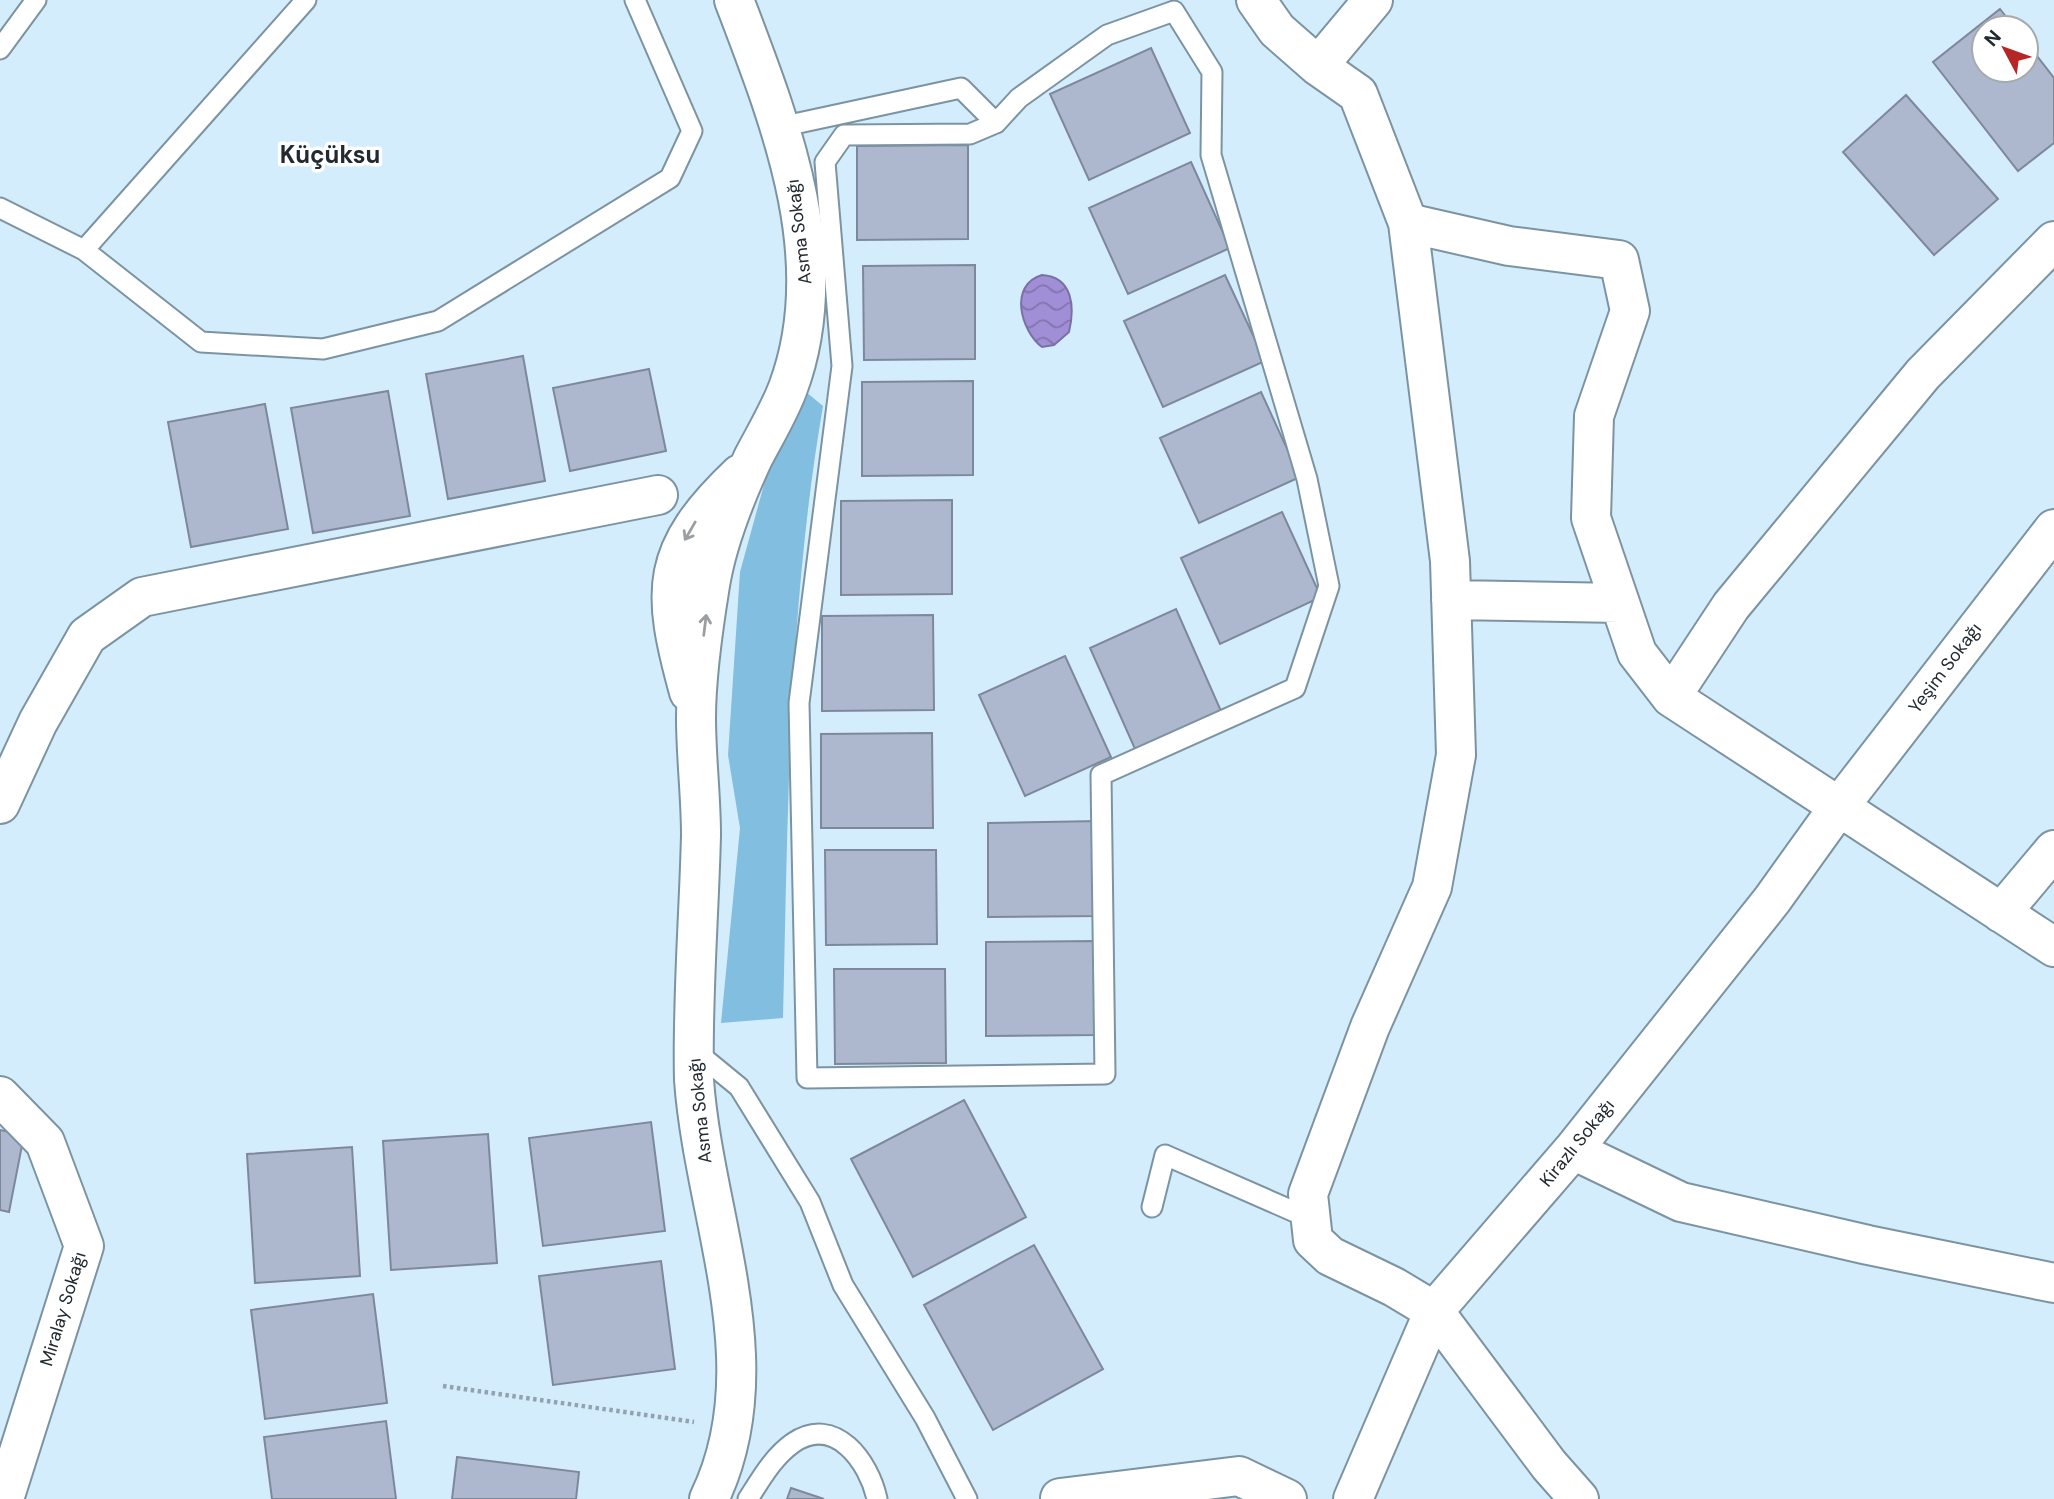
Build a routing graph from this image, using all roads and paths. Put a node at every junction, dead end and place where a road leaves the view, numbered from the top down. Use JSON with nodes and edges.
{"nodes":[{"id":1,"x":36,"y":0,"type":"edge"},
{"id":2,"x":306,"y":0,"type":"edge"},
{"id":3,"x":635,"y":0,"type":"edge"},
{"id":4,"x":734,"y":0,"type":"edge"},
{"id":5,"x":1256,"y":0,"type":"edge"},
{"id":6,"x":1373,"y":0,"type":"edge"},
{"id":7,"x":0,"y":49,"type":"edge"},
{"id":8,"x":1318,"y":66,"type":"junction"},
{"id":9,"x":996,"y":122,"type":"junction"},
{"id":10,"x":780,"y":127,"type":"junction"},
{"id":11,"x":0,"y":208,"type":"edge"},
{"id":12,"x":1408,"y":223,"type":"junction"},
{"id":13,"x":2054,"y":242,"type":"edge"},
{"id":14,"x":84,"y":250,"type":"junction"},
{"id":15,"x":658,"y":495,"type":"dead end"},
{"id":16,"x":2054,"y":529,"type":"edge"},
{"id":17,"x":1451,"y":600,"type":"junction"},
{"id":18,"x":1620,"y":603,"type":"junction"},
{"id":19,"x":1671,"y":698,"type":"junction"},
{"id":20,"x":0,"y":804,"type":"edge"},
{"id":21,"x":1838,"y":808,"type":"junction"},
{"id":22,"x":2054,"y":850,"type":"edge"},
{"id":23,"x":2001,"y":913,"type":"junction"},
{"id":24,"x":2054,"y":947,"type":"edge"},
{"id":25,"x":693,"y":1049,"type":"junction"},
{"id":26,"x":0,"y":1096,"type":"edge"},
{"id":27,"x":1573,"y":1150,"type":"junction"},
{"id":28,"x":1152,"y":1207,"type":"dead end"},
{"id":29,"x":1311,"y":1219,"type":"junction"},
{"id":30,"x":2054,"y":1283,"type":"edge"},
{"id":31,"x":1434,"y":1311,"type":"junction"},
{"id":32,"x":443,"y":1386,"type":"dead end"},
{"id":33,"x":733,"y":1428,"type":"junction"},
{"id":34,"x":6,"y":1476,"type":"edge"},
{"id":35,"x":1060,"y":1498,"type":"edge"},
{"id":36,"x":709,"y":1499,"type":"edge"},
{"id":37,"x":748,"y":1499,"type":"edge"},
{"id":38,"x":877,"y":1499,"type":"edge"},
{"id":39,"x":967,"y":1499,"type":"edge"},
{"id":40,"x":1287,"y":1499,"type":"edge"},
{"id":41,"x":1353,"y":1499,"type":"edge"},
{"id":42,"x":1580,"y":1499,"type":"edge"}],
"edges":[{"from":1,"to":7,"type":"lane"},
{"from":2,"to":14,"type":"lane"},
{"from":3,"to":14,"type":"lane"},
{"from":4,"to":10,"type":"street","name":"Asma Sokağı"},
{"from":5,"to":8,"type":"street"},
{"from":6,"to":8,"type":"street"},
{"from":8,"to":12,"type":"street"},
{"from":9,"to":9,"type":"lane"},
{"from":9,"to":10,"type":"lane"},
{"from":10,"to":25,"type":"street","name":"Asma Sokağı"},
{"from":11,"to":14,"type":"lane"},
{"from":12,"to":17,"type":"street"},
{"from":12,"to":18,"type":"street"},
{"from":13,"to":19,"type":"street"},
{"from":15,"to":20,"type":"street"},
{"from":16,"to":21,"type":"street","name":"Yeşim Sokağı"},
{"from":17,"to":18,"type":"street"},
{"from":17,"to":29,"type":"street"},
{"from":18,"to":19,"type":"street"},
{"from":19,"to":21,"type":"street"},
{"from":21,"to":23,"type":"street"},
{"from":21,"to":27,"type":"street","name":"Kirazlı Sokağı"},
{"from":22,"to":23,"type":"street"},
{"from":23,"to":24,"type":"street"},
{"from":25,"to":33,"type":"street","name":"Asma Sokağı"},
{"from":25,"to":39,"type":"lane"},
{"from":26,"to":34,"type":"street","name":"Miralay Sokağı"},
{"from":27,"to":30,"type":"street"},
{"from":27,"to":31,"type":"street","name":"Kirazlı Sokağı"},
{"from":28,"to":29,"type":"lane"},
{"from":29,"to":31,"type":"street"},
{"from":31,"to":41,"type":"street","name":"Kirazlı Sokağı"},
{"from":31,"to":42,"type":"street"},
{"from":32,"to":33,"type":"path"},
{"from":33,"to":36,"type":"street","name":"Asma Sokağı"},
{"from":35,"to":40,"type":"street"},
{"from":37,"to":38,"type":"lane"}]}
